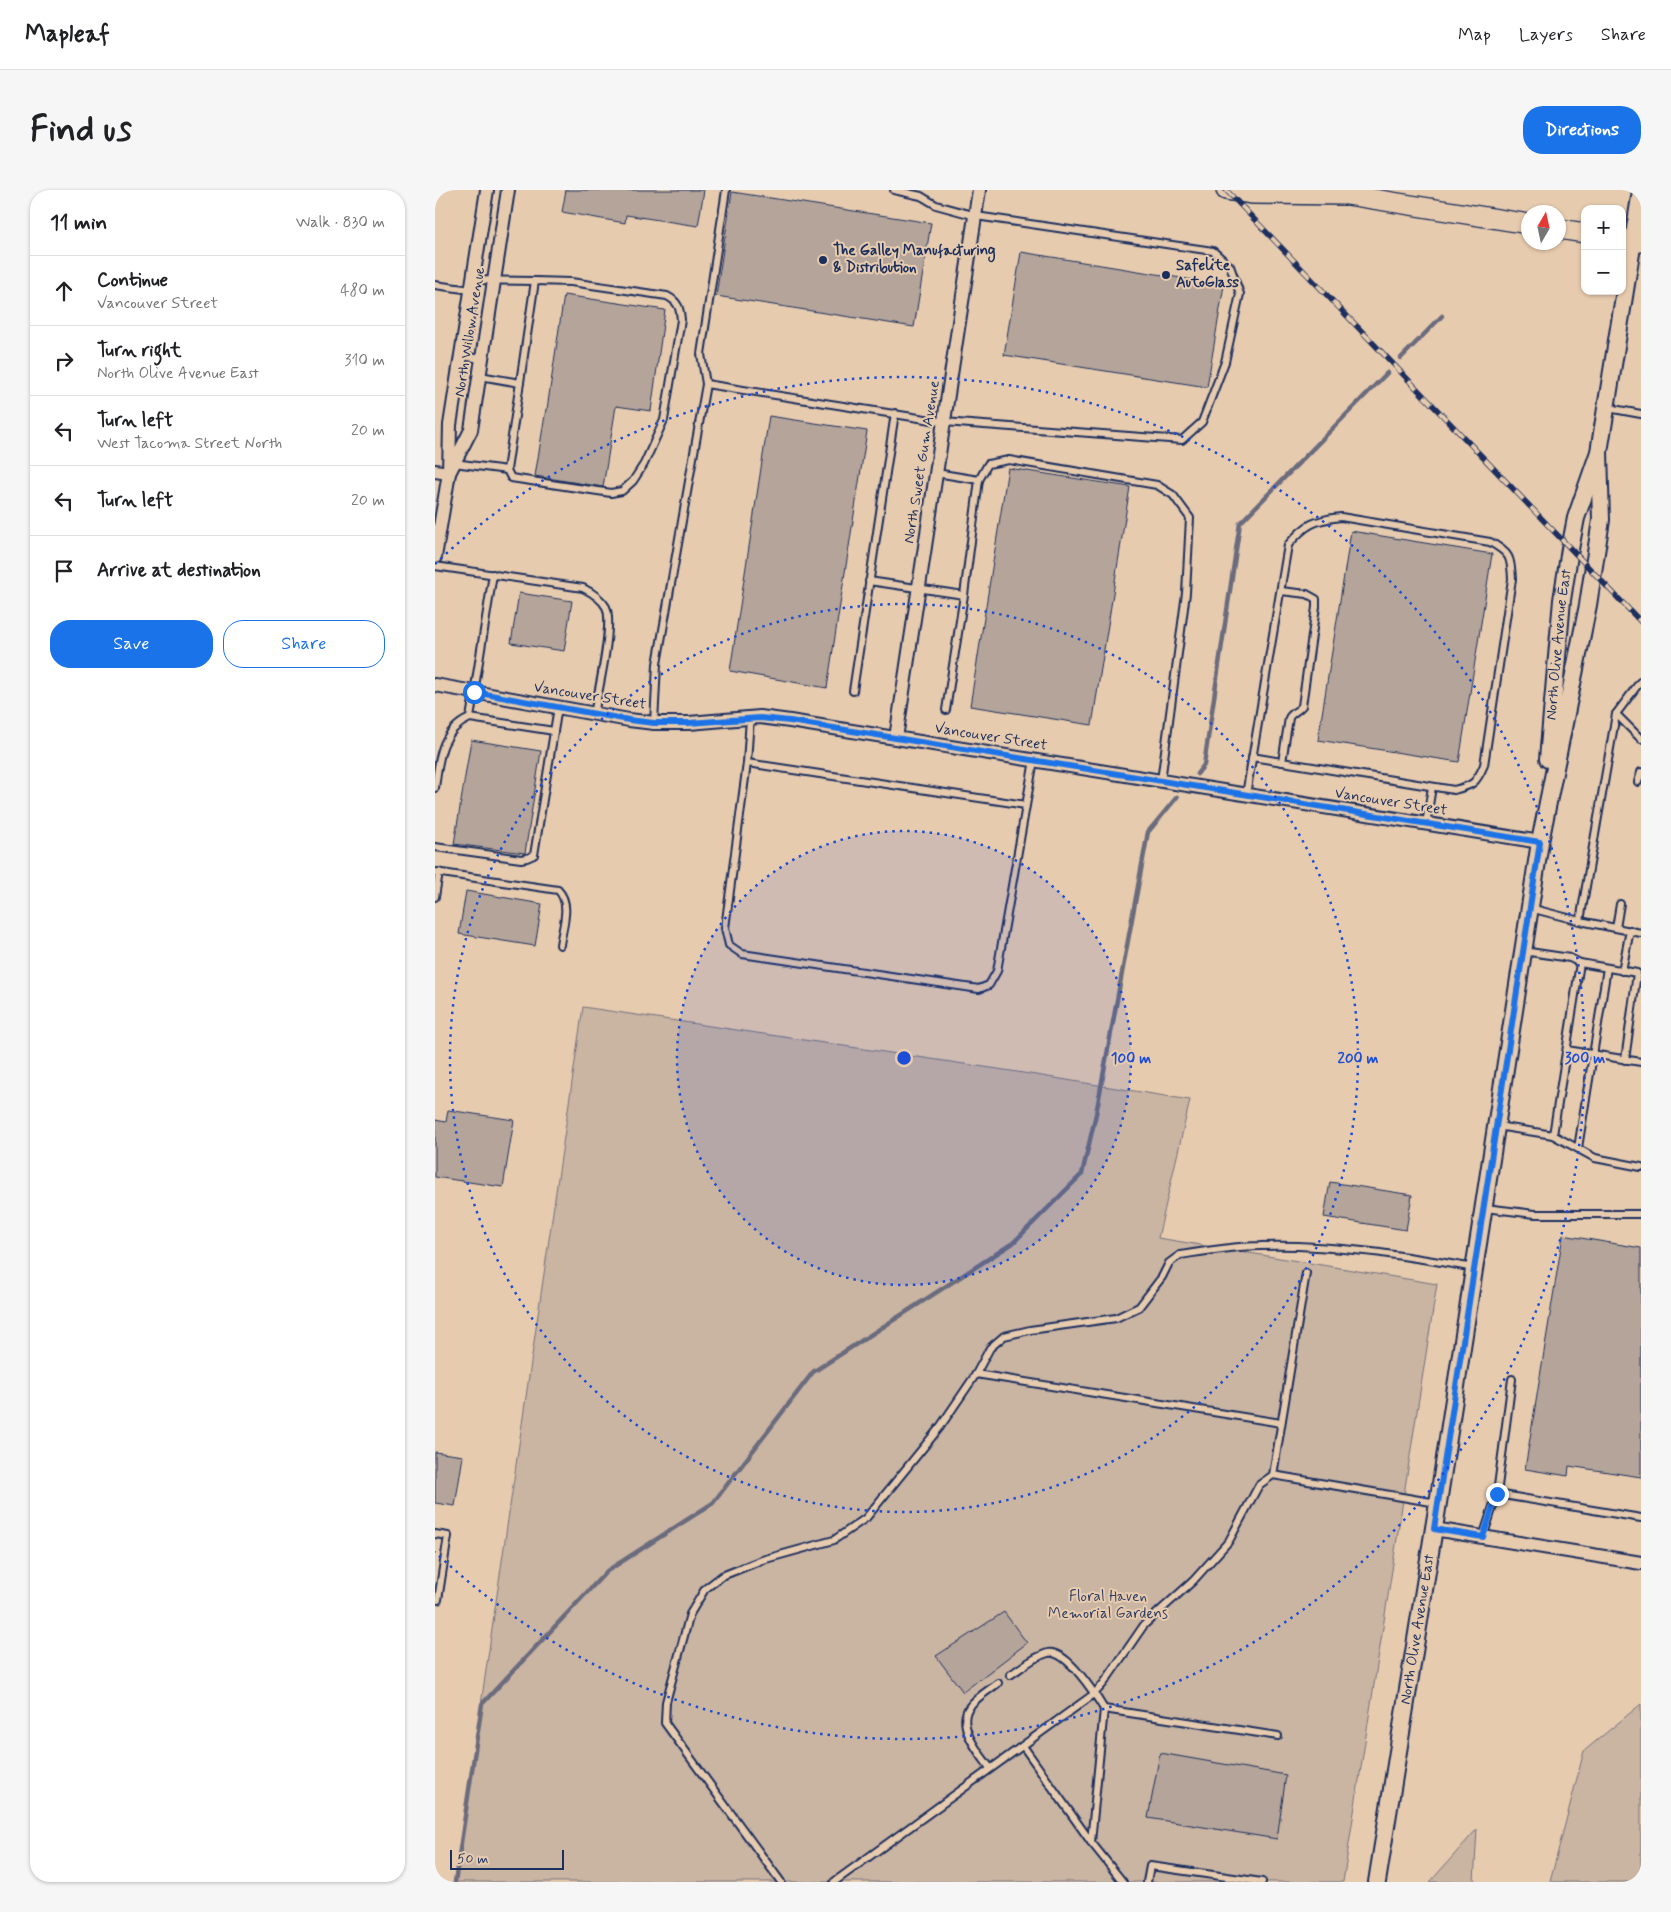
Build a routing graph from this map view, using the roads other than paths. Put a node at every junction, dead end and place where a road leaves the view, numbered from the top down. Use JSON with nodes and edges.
{"nodes":[{"id":1,"x":487,"y":190,"type":"edge"},
{"id":2,"x":508,"y":190,"type":"edge"},
{"id":3,"x":726,"y":190,"type":"edge"},
{"id":4,"x":894,"y":190,"type":"edge"},
{"id":5,"x":979,"y":190,"type":"edge"},
{"id":6,"x":1226,"y":190,"type":"edge"},
{"id":7,"x":1641,"y":191,"type":"edge"},
{"id":8,"x":1339,"y":192,"type":"edge"},
{"id":9,"x":975,"y":216,"type":"junction"},
{"id":10,"x":1521,"y":223,"type":"edge"},
{"id":11,"x":1566,"y":230,"type":"edge"},
{"id":12,"x":1581,"y":232,"type":"edge"},
{"id":13,"x":1632,"y":241,"type":"edge"},
{"id":14,"x":494,"y":280,"type":"junction"},
{"id":15,"x":535,"y":281,"type":"junction"},
{"id":16,"x":435,"y":284,"type":"edge"},
{"id":17,"x":472,"y":285,"type":"junction"},
{"id":18,"x":461,"y":356,"type":"junction"},
{"id":19,"x":482,"y":359,"type":"junction"},
{"id":20,"x":480,"y":376,"type":"junction"},
{"id":21,"x":520,"y":383,"type":"junction"},
{"id":22,"x":705,"y":384,"type":"junction"},
{"id":23,"x":1606,"y":408,"type":"junction"},
{"id":24,"x":895,"y":413,"type":"junction"},
{"id":25,"x":1641,"y":414,"type":"edge"},
{"id":26,"x":944,"y":422,"type":"junction"},
{"id":27,"x":1599,"y":452,"type":"junction"},
{"id":28,"x":451,"y":466,"type":"junction"},
{"id":29,"x":507,"y":470,"type":"junction"},
{"id":30,"x":435,"y":471,"type":"edge"},
{"id":31,"x":936,"y":473,"type":"junction"},
{"id":32,"x":979,"y":480,"type":"junction"},
{"id":33,"x":435,"y":557,"type":"edge"},
{"id":34,"x":435,"y":566,"type":"edge"},
{"id":35,"x":493,"y":574,"type":"junction"},
{"id":36,"x":869,"y":581,"type":"junction"},
{"id":37,"x":919,"y":587,"type":"junction"},
{"id":38,"x":1281,"y":591,"type":"junction"},
{"id":39,"x":964,"y":595,"type":"junction"},
{"id":40,"x":1641,"y":683,"type":"edge"},
{"id":41,"x":435,"y":685,"type":"edge"},
{"id":42,"x":853,"y":691,"type":"dead end"},
{"id":43,"x":474,"y":692,"type":"junction"},
{"id":44,"x":558,"y":707,"type":"junction"},
{"id":45,"x":946,"y":710,"type":"dead end"},
{"id":46,"x":594,"y":714,"type":"junction"},
{"id":47,"x":1616,"y":714,"type":"junction"},
{"id":48,"x":470,"y":718,"type":"junction"},
{"id":49,"x":750,"y":718,"type":"junction"},
{"id":50,"x":654,"y":723,"type":"junction"},
{"id":51,"x":554,"y":731,"type":"junction"},
{"id":52,"x":896,"y":738,"type":"junction"},
{"id":53,"x":1641,"y":738,"type":"edge"},
{"id":54,"x":1252,"y":757,"type":"junction"},
{"id":55,"x":1034,"y":760,"type":"junction"},
{"id":56,"x":1282,"y":762,"type":"junction"},
{"id":57,"x":437,"y":763,"type":"edge"},
{"id":58,"x":747,"y":763,"type":"junction"},
{"id":59,"x":1641,"y":772,"type":"edge"},
{"id":60,"x":1161,"y":781,"type":"junction"},
{"id":61,"x":1638,"y":782,"type":"dead end"},
{"id":62,"x":1432,"y":787,"type":"junction"},
{"id":63,"x":435,"y":788,"type":"edge"},
{"id":64,"x":1246,"y":795,"type":"junction"},
{"id":65,"x":1026,"y":805,"type":"junction"},
{"id":66,"x":1426,"y":824,"type":"junction"},
{"id":67,"x":1540,"y":842,"type":"junction"},
{"id":68,"x":435,"y":847,"type":"edge"},
{"id":69,"x":437,"y":872,"type":"edge"},
{"id":70,"x":435,"y":897,"type":"edge"},
{"id":71,"x":1620,"y":904,"type":"dead end"},
{"id":72,"x":1530,"y":908,"type":"junction"},
{"id":73,"x":1580,"y":921,"type":"junction"},
{"id":74,"x":1616,"y":928,"type":"junction"},
{"id":75,"x":1629,"y":930,"type":"junction"},
{"id":76,"x":1641,"y":933,"type":"edge"},
{"id":77,"x":560,"y":946,"type":"dead end"},
{"id":78,"x":1523,"y":951,"type":"junction"},
{"id":79,"x":1580,"y":964,"type":"junction"},
{"id":80,"x":1607,"y":968,"type":"junction"},
{"id":81,"x":1622,"y":971,"type":"junction"},
{"id":82,"x":1567,"y":1050,"type":"junction"},
{"id":83,"x":1592,"y":1054,"type":"junction"},
{"id":84,"x":1625,"y":1060,"type":"junction"},
{"id":85,"x":1641,"y":1062,"type":"edge"},
{"id":86,"x":1496,"y":1126,"type":"junction"},
{"id":87,"x":1553,"y":1136,"type":"junction"},
{"id":88,"x":1578,"y":1148,"type":"junction"},
{"id":89,"x":1641,"y":1167,"type":"edge"},
{"id":90,"x":1483,"y":1207,"type":"junction"},
{"id":91,"x":1641,"y":1214,"type":"edge"},
{"id":92,"x":1474,"y":1268,"type":"junction"},
{"id":93,"x":1306,"y":1273,"type":"dead end"},
{"id":94,"x":976,"y":1374,"type":"junction"},
{"id":95,"x":1512,"y":1379,"type":"dead end"},
{"id":96,"x":1281,"y":1422,"type":"junction"},
{"id":97,"x":1273,"y":1475,"type":"junction"},
{"id":98,"x":1497,"y":1494,"type":"junction"},
{"id":99,"x":1438,"y":1503,"type":"junction"},
{"id":100,"x":1641,"y":1518,"type":"edge"},
{"id":101,"x":1434,"y":1529,"type":"junction"},
{"id":102,"x":435,"y":1534,"type":"edge"},
{"id":103,"x":1483,"y":1537,"type":"junction"},
{"id":104,"x":1641,"y":1563,"type":"edge"},
{"id":105,"x":438,"y":1600,"type":"dead end"},
{"id":106,"x":1010,"y":1674,"type":"dead end"},
{"id":107,"x":998,"y":1684,"type":"dead end"},
{"id":108,"x":1094,"y":1694,"type":"junction"},
{"id":109,"x":1104,"y":1709,"type":"junction"},
{"id":110,"x":1278,"y":1736,"type":"dead end"},
{"id":111,"x":1023,"y":1746,"type":"junction"},
{"id":112,"x":990,"y":1768,"type":"junction"},
{"id":113,"x":1091,"y":1842,"type":"junction"},
{"id":114,"x":781,"y":1882,"type":"edge"},
{"id":115,"x":834,"y":1882,"type":"edge"},
{"id":116,"x":1123,"y":1882,"type":"edge"},
{"id":117,"x":1147,"y":1882,"type":"edge"},
{"id":118,"x":1262,"y":1882,"type":"edge"},
{"id":119,"x":1377,"y":1882,"type":"edge"}],
"edges":[{"from":1,"to":17,"type":"street","name":"North Willow Avenue"},
{"from":2,"to":14,"type":"street","name":"North Willow Avenue"},
{"from":3,"to":22,"type":"lane"},
{"from":4,"to":9,"type":"lane"},
{"from":5,"to":9,"type":"street","name":"North Sweet Gum Avenue"},
{"from":6,"to":8,"type":"main road"},
{"from":7,"to":13,"type":"street","name":"North Olive Avenue East"},
{"from":8,"to":10,"type":"main road"},
{"from":9,"to":26,"type":"street","name":"North Sweet Gum Avenue"},
{"from":9,"to":26,"type":"lane"},
{"from":11,"to":12,"type":"main road"},
{"from":13,"to":23,"type":"street","name":"North Olive Avenue East"},
{"from":14,"to":15,"type":"lane"},
{"from":14,"to":17,"type":"lane"},
{"from":14,"to":19,"type":"street","name":"North Willow Avenue"},
{"from":15,"to":21,"type":"lane"},
{"from":15,"to":29,"type":"lane"},
{"from":16,"to":17,"type":"lane"},
{"from":17,"to":18,"type":"street","name":"North Willow Avenue"},
{"from":18,"to":19,"type":"lane"},
{"from":18,"to":28,"type":"street","name":"North Willow Avenue"},
{"from":19,"to":20,"type":"street","name":"North Willow Avenue"},
{"from":20,"to":21,"type":"lane"},
{"from":20,"to":28,"type":"street","name":"North Willow Avenue"},
{"from":21,"to":29,"type":"lane"},
{"from":22,"to":24,"type":"lane"},
{"from":22,"to":50,"type":"lane"},
{"from":23,"to":25,"type":"lane"},
{"from":23,"to":27,"type":"street","name":"North Olive Avenue East"},
{"from":24,"to":26,"type":"lane"},
{"from":24,"to":36,"type":"lane"},
{"from":26,"to":31,"type":"street","name":"North Sweet Gum Avenue"},
{"from":27,"to":67,"type":"street","name":"North Olive Avenue East"},
{"from":27,"to":67,"type":"street","name":"North Olive Avenue East"},
{"from":28,"to":29,"type":"lane"},
{"from":28,"to":30,"type":"street"},
{"from":28,"to":33,"type":"street","name":"North Willow Avenue"},
{"from":31,"to":32,"type":"lane"},
{"from":31,"to":37,"type":"street","name":"North Sweet Gum Avenue"},
{"from":32,"to":39,"type":"lane"},
{"from":32,"to":60,"type":"lane"},
{"from":34,"to":35,"type":"lane"},
{"from":35,"to":43,"type":"lane"},
{"from":35,"to":46,"type":"lane"},
{"from":36,"to":37,"type":"lane"},
{"from":36,"to":42,"type":"lane"},
{"from":37,"to":39,"type":"lane"},
{"from":37,"to":52,"type":"street","name":"North Sweet Gum Avenue"},
{"from":38,"to":54,"type":"lane"},
{"from":38,"to":56,"type":"lane"},
{"from":38,"to":62,"type":"lane"},
{"from":39,"to":45,"type":"lane"},
{"from":40,"to":47,"type":"lane"},
{"from":41,"to":43,"type":"street","name":"Vancouver Street"},
{"from":43,"to":44,"type":"street","name":"Vancouver Street"},
{"from":43,"to":48,"type":"lane"},
{"from":44,"to":46,"type":"street","name":"Vancouver Street"},
{"from":44,"to":51,"type":"lane"},
{"from":46,"to":50,"type":"street","name":"Vancouver Street"},
{"from":47,"to":53,"type":"lane"},
{"from":47,"to":73,"type":"lane"},
{"from":48,"to":51,"type":"lane"},
{"from":48,"to":57,"type":"lane"},
{"from":49,"to":50,"type":"street","name":"Vancouver Street"},
{"from":49,"to":52,"type":"street","name":"Vancouver Street"},
{"from":49,"to":58,"type":"lane"},
{"from":51,"to":68,"type":"lane"},
{"from":52,"to":55,"type":"street","name":"Vancouver Street"},
{"from":54,"to":56,"type":"lane"},
{"from":54,"to":64,"type":"lane"},
{"from":55,"to":60,"type":"street","name":"Vancouver Street"},
{"from":55,"to":65,"type":"lane"},
{"from":56,"to":62,"type":"lane"},
{"from":57,"to":63,"type":"lane"},
{"from":58,"to":65,"type":"lane"},
{"from":58,"to":65,"type":"lane"},
{"from":59,"to":61,"type":"lane"},
{"from":60,"to":64,"type":"street","name":"Vancouver Street"},
{"from":62,"to":66,"type":"lane"},
{"from":64,"to":66,"type":"street","name":"Vancouver Street"},
{"from":66,"to":67,"type":"street","name":"Vancouver Street"},
{"from":67,"to":72,"type":"street","name":"North Olive Avenue East"},
{"from":69,"to":70,"type":"lane"},
{"from":69,"to":77,"type":"lane"},
{"from":71,"to":74,"type":"lane"},
{"from":72,"to":73,"type":"lane"},
{"from":72,"to":78,"type":"street","name":"North Olive Avenue East"},
{"from":73,"to":74,"type":"lane"},
{"from":74,"to":75,"type":"lane"},
{"from":75,"to":76,"type":"lane"},
{"from":75,"to":81,"type":"lane"},
{"from":78,"to":79,"type":"lane"},
{"from":78,"to":86,"type":"street","name":"North Olive Avenue East"},
{"from":79,"to":80,"type":"lane"},
{"from":79,"to":82,"type":"lane"},
{"from":80,"to":81,"type":"lane"},
{"from":80,"to":83,"type":"lane"},
{"from":81,"to":84,"type":"lane"},
{"from":82,"to":83,"type":"lane"},
{"from":82,"to":87,"type":"lane"},
{"from":83,"to":84,"type":"lane"},
{"from":83,"to":88,"type":"lane"},
{"from":84,"to":85,"type":"lane"},
{"from":86,"to":87,"type":"lane"},
{"from":86,"to":90,"type":"street","name":"North Olive Avenue East"},
{"from":87,"to":88,"type":"lane"},
{"from":88,"to":89,"type":"lane"},
{"from":90,"to":91,"type":"lane"},
{"from":90,"to":92,"type":"street","name":"North Olive Avenue East"},
{"from":92,"to":94,"type":"lane"},
{"from":92,"to":99,"type":"street","name":"North Olive Avenue East"},
{"from":93,"to":96,"type":"lane"},
{"from":94,"to":96,"type":"lane"},
{"from":94,"to":114,"type":"lane"},
{"from":95,"to":98,"type":"lane"},
{"from":96,"to":97,"type":"lane"},
{"from":97,"to":99,"type":"lane"},
{"from":97,"to":108,"type":"lane"},
{"from":98,"to":100,"type":"lane"},
{"from":98,"to":103,"type":"lane"},
{"from":99,"to":101,"type":"street","name":"North Olive Avenue East"},
{"from":101,"to":103,"type":"street"},
{"from":101,"to":119,"type":"street","name":"North Olive Avenue East"},
{"from":102,"to":105,"type":"lane"},
{"from":103,"to":104,"type":"street"},
{"from":106,"to":108,"type":"lane"},
{"from":107,"to":112,"type":"lane"},
{"from":108,"to":109,"type":"lane"},
{"from":108,"to":111,"type":"lane"},
{"from":109,"to":110,"type":"lane"},
{"from":109,"to":113,"type":"lane"},
{"from":111,"to":112,"type":"lane"},
{"from":111,"to":113,"type":"lane"},
{"from":112,"to":115,"type":"lane"},
{"from":113,"to":116,"type":"lane"},
{"from":117,"to":118,"type":"lane"}]}
